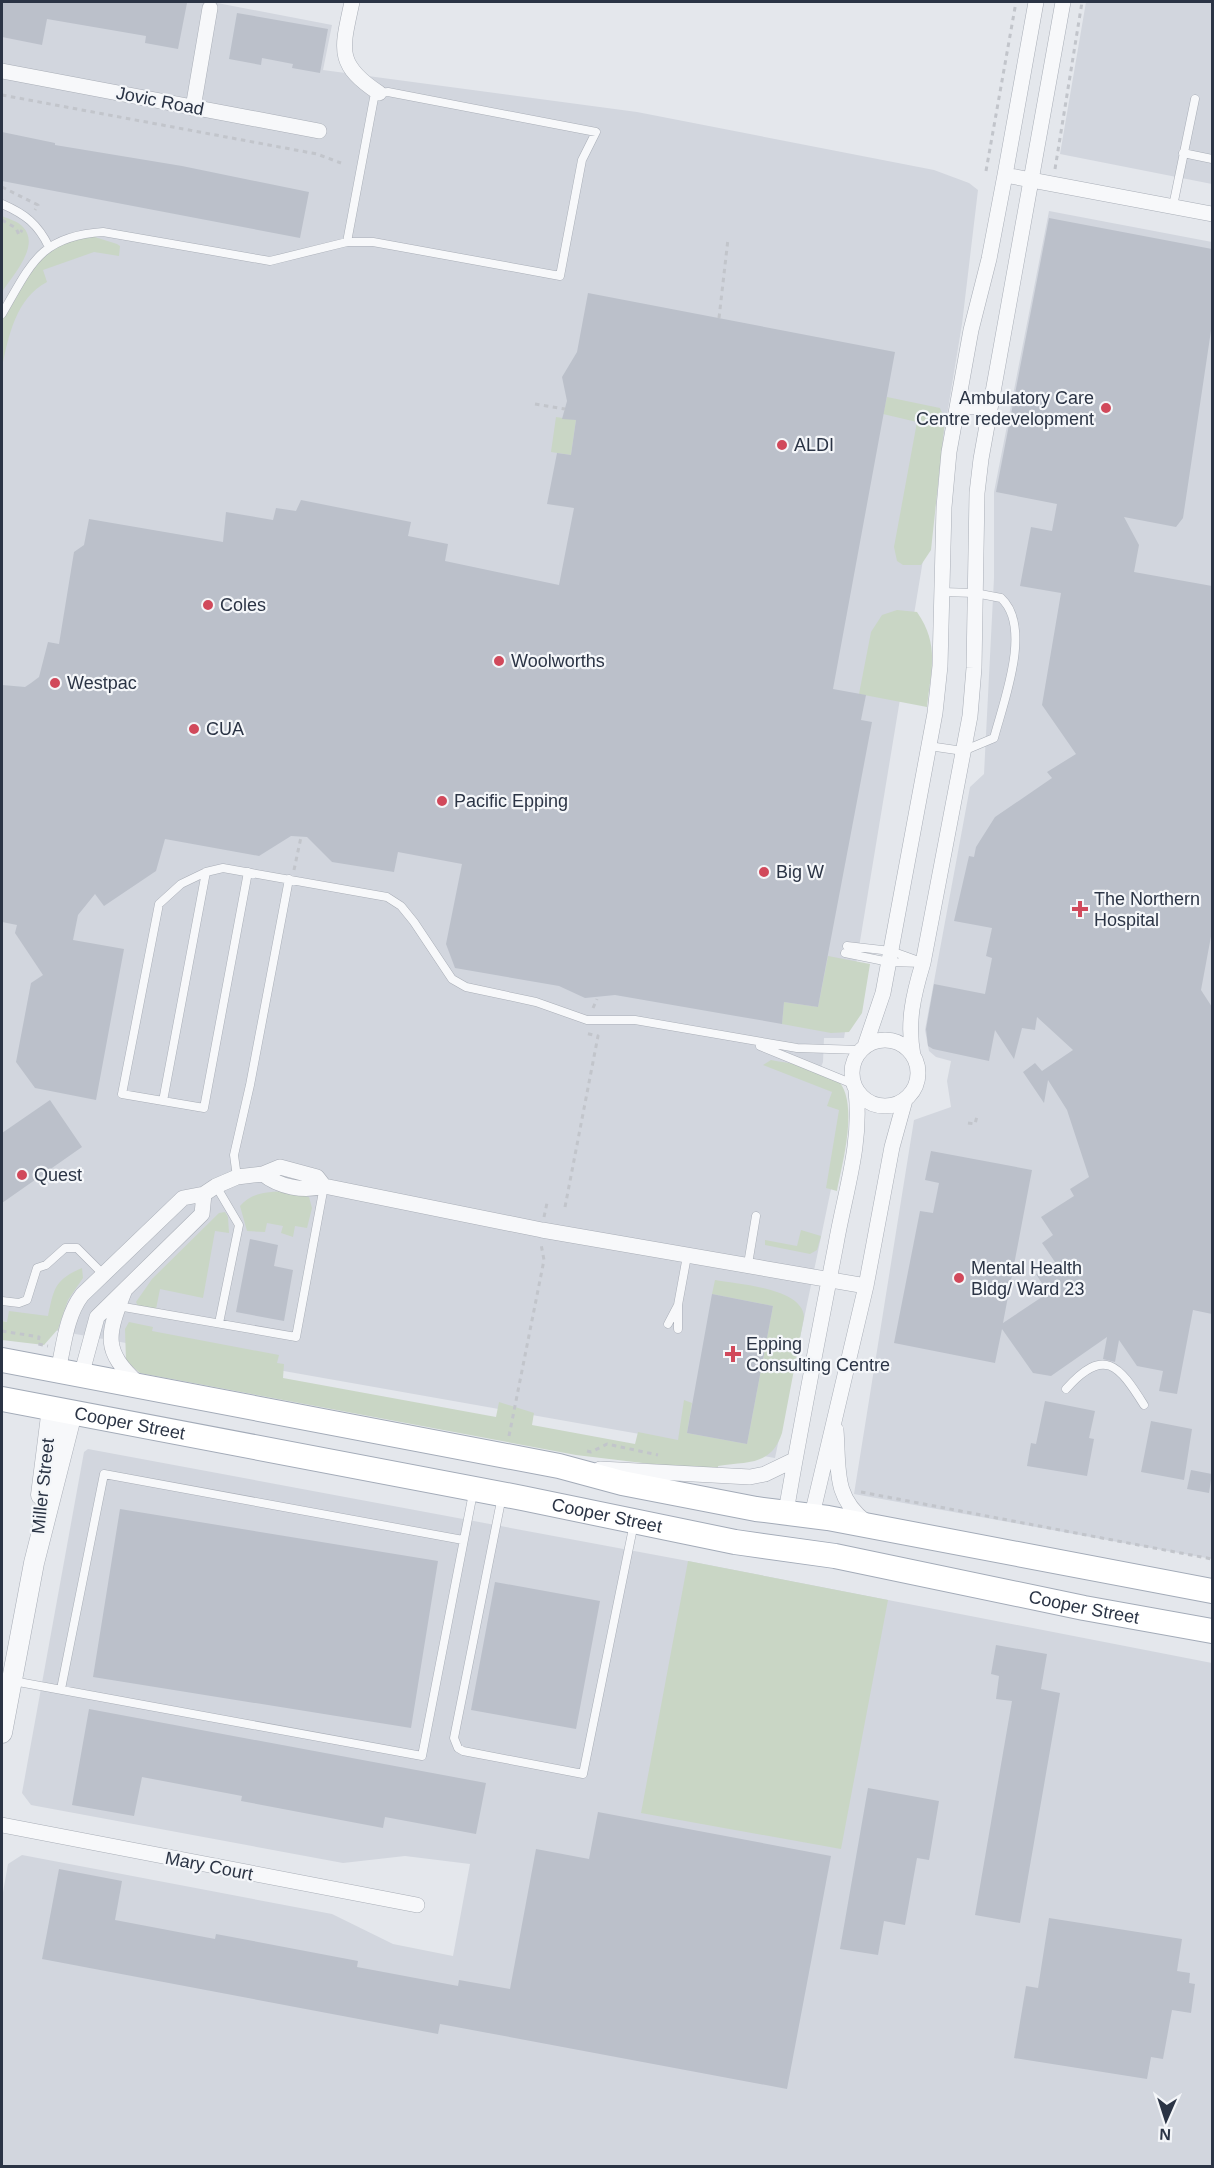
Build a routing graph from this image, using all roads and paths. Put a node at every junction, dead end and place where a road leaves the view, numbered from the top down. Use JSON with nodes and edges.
{"nodes":[{"id":1,"x":352,"y":2,"type":"edge"},
{"id":2,"x":1016,"y":2,"type":"edge"},
{"id":3,"x":1035,"y":2,"type":"edge"},
{"id":4,"x":1063,"y":2,"type":"edge"},
{"id":5,"x":1082,"y":2,"type":"edge"},
{"id":6,"x":210,"y":8,"type":"dead end"},
{"id":7,"x":2,"y":71,"type":"edge"},
{"id":8,"x":379,"y":93,"type":"junction"},
{"id":9,"x":2,"y":95,"type":"edge"},
{"id":10,"x":1196,"y":99,"type":"dead end"},
{"id":11,"x":193,"y":108,"type":"junction"},
{"id":12,"x":319,"y":131,"type":"dead end"},
{"id":13,"x":1183,"y":153,"type":"junction"},
{"id":14,"x":1212,"y":159,"type":"edge"},
{"id":15,"x":341,"y":164,"type":"dead end"},
{"id":16,"x":986,"y":171,"type":"dead end"},
{"id":17,"x":1005,"y":175,"type":"junction"},
{"id":18,"x":1032,"y":180,"type":"junction"},
{"id":19,"x":1052,"y":183,"type":"junction"},
{"id":20,"x":2,"y":204,"type":"edge"},
{"id":21,"x":1173,"y":206,"type":"junction"},
{"id":22,"x":1212,"y":214,"type":"edge"},
{"id":23,"x":728,"y":239,"type":"dead end"},
{"id":24,"x":347,"y":242,"type":"junction"},
{"id":25,"x":49,"y":247,"type":"junction"},
{"id":26,"x":2,"y":314,"type":"edge"},
{"id":27,"x":719,"y":318,"type":"dead end"},
{"id":28,"x":535,"y":404,"type":"dead end"},
{"id":29,"x":957,"y":404,"type":"junction"},
{"id":30,"x":565,"y":409,"type":"dead end"},
{"id":31,"x":991,"y":411,"type":"junction"},
{"id":32,"x":942,"y":592,"type":"junction"},
{"id":33,"x":975,"y":593,"type":"junction"},
{"id":34,"x":929,"y":746,"type":"junction"},
{"id":35,"x":963,"y":751,"type":"junction"},
{"id":36,"x":301,"y":837,"type":"dead end"},
{"id":37,"x":206,"y":872,"type":"junction"},
{"id":38,"x":248,"y":872,"type":"junction"},
{"id":39,"x":289,"y":879,"type":"junction"},
{"id":40,"x":846,"y":949,"type":"dead end"},
{"id":41,"x":890,"y":956,"type":"junction"},
{"id":42,"x":923,"y":963,"type":"junction"},
{"id":43,"x":597,"y":999,"type":"dead end"},
{"id":44,"x":587,"y":1020,"type":"junction"},
{"id":45,"x":747,"y":1041,"type":"junction"},
{"id":46,"x":863,"y":1048,"type":"junction"},
{"id":47,"x":913,"y":1056,"type":"junction"},
{"id":48,"x":855,"y":1088,"type":"junction"},
{"id":49,"x":905,"y":1100,"type":"junction"},
{"id":50,"x":163,"y":1101,"type":"junction"},
{"id":51,"x":977,"y":1116,"type":"dead end"},
{"id":52,"x":968,"y":1123,"type":"dead end"},
{"id":53,"x":237,"y":1177,"type":"junction"},
{"id":54,"x":324,"y":1186,"type":"junction"},
{"id":55,"x":210,"y":1190,"type":"junction"},
{"id":56,"x":565,"y":1207,"type":"dead end"},
{"id":57,"x":756,"y":1216,"type":"dead end"},
{"id":58,"x":541,"y":1239,"type":"dead end"},
{"id":59,"x":687,"y":1256,"type":"junction"},
{"id":60,"x":748,"y":1264,"type":"junction"},
{"id":61,"x":103,"y":1274,"type":"junction"},
{"id":62,"x":829,"y":1278,"type":"junction"},
{"id":63,"x":866,"y":1286,"type":"junction"},
{"id":64,"x":2,"y":1301,"type":"edge"},
{"id":65,"x":117,"y":1301,"type":"junction"},
{"id":66,"x":678,"y":1305,"type":"junction"},
{"id":67,"x":219,"y":1323,"type":"junction"},
{"id":68,"x":668,"y":1324,"type":"dead end"},
{"id":69,"x":678,"y":1329,"type":"dead end"},
{"id":70,"x":2,"y":1331,"type":"edge"},
{"id":71,"x":2,"y":1360,"type":"edge"},
{"id":72,"x":68,"y":1365,"type":"junction"},
{"id":73,"x":144,"y":1388,"type":"junction"},
{"id":74,"x":1066,"y":1389,"type":"dead end"},
{"id":75,"x":2,"y":1399,"type":"edge"},
{"id":76,"x":1144,"y":1405,"type":"dead end"},
{"id":77,"x":62,"y":1411,"type":"junction"},
{"id":78,"x":835,"y":1415,"type":"junction"},
{"id":79,"x":499,"y":1434,"type":"dead end"},
{"id":80,"x":580,"y":1450,"type":"dead end"},
{"id":81,"x":659,"y":1455,"type":"dead end"},
{"id":82,"x":794,"y":1460,"type":"junction"},
{"id":83,"x":558,"y":1466,"type":"junction"},
{"id":84,"x":473,"y":1490,"type":"junction"},
{"id":85,"x":842,"y":1493,"type":"junction"},
{"id":86,"x":502,"y":1495,"type":"junction"},
{"id":87,"x":786,"y":1512,"type":"junction"},
{"id":88,"x":812,"y":1515,"type":"junction"},
{"id":89,"x":635,"y":1521,"type":"junction"},
{"id":90,"x":872,"y":1527,"type":"junction"},
{"id":91,"x":463,"y":1540,"type":"junction"},
{"id":92,"x":779,"y":1549,"type":"junction"},
{"id":93,"x":806,"y":1551,"type":"junction"},
{"id":94,"x":1212,"y":1559,"type":"edge"},
{"id":95,"x":1212,"y":1591,"type":"edge"},
{"id":96,"x":1212,"y":1631,"type":"edge"},
{"id":97,"x":12,"y":1681,"type":"junction"},
{"id":98,"x":61,"y":1689,"type":"junction"},
{"id":99,"x":2,"y":1733,"type":"edge"},
{"id":100,"x":2,"y":1826,"type":"edge"},
{"id":101,"x":417,"y":1905,"type":"dead end"}],
"edges":[{"from":1,"to":8,"type":"street"},
{"from":2,"to":16,"type":"path"},
{"from":3,"to":17,"type":"street"},
{"from":4,"to":18,"type":"street"},
{"from":5,"to":19,"type":"path"},
{"from":6,"to":11,"type":"street"},
{"from":7,"to":11,"type":"street","name":"Jovic Road"},
{"from":8,"to":24,"type":"lane"},
{"from":8,"to":24,"type":"lane"},
{"from":9,"to":15,"type":"path"},
{"from":10,"to":13,"type":"lane"},
{"from":11,"to":12,"type":"street","name":"Jovic Road"},
{"from":13,"to":14,"type":"lane"},
{"from":13,"to":21,"type":"lane"},
{"from":17,"to":18,"type":"street"},
{"from":17,"to":29,"type":"street"},
{"from":18,"to":19,"type":"street"},
{"from":18,"to":31,"type":"street"},
{"from":19,"to":21,"type":"street"},
{"from":20,"to":25,"type":"lane"},
{"from":21,"to":22,"type":"street"},
{"from":23,"to":27,"type":"path"},
{"from":24,"to":25,"type":"lane"},
{"from":25,"to":26,"type":"lane"},
{"from":28,"to":30,"type":"path"},
{"from":29,"to":31,"type":"lane"},
{"from":29,"to":32,"type":"street"},
{"from":31,"to":33,"type":"street"},
{"from":32,"to":33,"type":"lane"},
{"from":32,"to":34,"type":"street"},
{"from":33,"to":35,"type":"street"},
{"from":33,"to":35,"type":"lane"},
{"from":34,"to":35,"type":"lane"},
{"from":34,"to":41,"type":"street"},
{"from":35,"to":42,"type":"street"},
{"from":36,"to":39,"type":"path"},
{"from":37,"to":38,"type":"lane"},
{"from":37,"to":50,"type":"lane"},
{"from":37,"to":50,"type":"lane"},
{"from":38,"to":39,"type":"lane"},
{"from":38,"to":50,"type":"lane"},
{"from":39,"to":44,"type":"lane"},
{"from":39,"to":53,"type":"lane"},
{"from":40,"to":41,"type":"lane"},
{"from":41,"to":42,"type":"lane"},
{"from":41,"to":46,"type":"street"},
{"from":42,"to":47,"type":"street"},
{"from":43,"to":44,"type":"path"},
{"from":44,"to":45,"type":"lane"},
{"from":44,"to":56,"type":"path"},
{"from":45,"to":46,"type":"lane"},
{"from":45,"to":48,"type":"lane"},
{"from":46,"to":47,"type":"street"},
{"from":46,"to":48,"type":"street"},
{"from":47,"to":49,"type":"street"},
{"from":48,"to":49,"type":"street"},
{"from":48,"to":62,"type":"street"},
{"from":49,"to":63,"type":"street"},
{"from":51,"to":52,"type":"path"},
{"from":53,"to":54,"type":"street"},
{"from":53,"to":55,"type":"street"},
{"from":54,"to":59,"type":"street"},
{"from":54,"to":67,"type":"lane"},
{"from":55,"to":61,"type":"street"},
{"from":55,"to":65,"type":"street"},
{"from":55,"to":67,"type":"lane"},
{"from":57,"to":60,"type":"lane"},
{"from":58,"to":79,"type":"path"},
{"from":59,"to":60,"type":"street"},
{"from":59,"to":66,"type":"lane"},
{"from":60,"to":62,"type":"street"},
{"from":61,"to":64,"type":"lane"},
{"from":61,"to":72,"type":"street"},
{"from":62,"to":63,"type":"street"},
{"from":62,"to":82,"type":"street"},
{"from":63,"to":78,"type":"street"},
{"from":65,"to":67,"type":"lane"},
{"from":65,"to":72,"type":"street"},
{"from":65,"to":73,"type":"street"},
{"from":66,"to":68,"type":"lane"},
{"from":66,"to":69,"type":"lane"},
{"from":70,"to":72,"type":"path"},
{"from":71,"to":72,"type":"main road","name":"Cooper Street"},
{"from":72,"to":73,"type":"main road","name":"Cooper Street"},
{"from":72,"to":77,"type":"main road"},
{"from":73,"to":83,"type":"main road","name":"Cooper Street"},
{"from":74,"to":76,"type":"lane"},
{"from":75,"to":77,"type":"main road","name":"Cooper Street"},
{"from":77,"to":84,"type":"main road","name":"Cooper Street"},
{"from":77,"to":97,"type":"street","name":"Miller Street"},
{"from":78,"to":85,"type":"street"},
{"from":78,"to":88,"type":"street"},
{"from":80,"to":81,"type":"path"},
{"from":82,"to":83,"type":"street"},
{"from":82,"to":87,"type":"street"},
{"from":83,"to":87,"type":"main road","name":"Cooper Street"},
{"from":84,"to":86,"type":"main road","name":"Cooper Street"},
{"from":84,"to":91,"type":"lane"},
{"from":85,"to":90,"type":"street"},
{"from":85,"to":94,"type":"path"},
{"from":86,"to":89,"type":"main road","name":"Cooper Street"},
{"from":86,"to":89,"type":"lane"},
{"from":87,"to":88,"type":"main road","name":"Cooper Street"},
{"from":87,"to":92,"type":"main road"},
{"from":88,"to":90,"type":"main road","name":"Cooper Street"},
{"from":88,"to":93,"type":"main road"},
{"from":89,"to":92,"type":"main road","name":"Cooper Street"},
{"from":90,"to":95,"type":"main road","name":"Cooper Street"},
{"from":91,"to":98,"type":"lane"},
{"from":91,"to":98,"type":"lane"},
{"from":92,"to":93,"type":"main road","name":"Cooper Street"},
{"from":93,"to":96,"type":"main road","name":"Cooper Street"},
{"from":97,"to":98,"type":"lane"},
{"from":97,"to":99,"type":"street","name":"Miller Street"},
{"from":100,"to":101,"type":"street","name":"Mary Court"}]}
